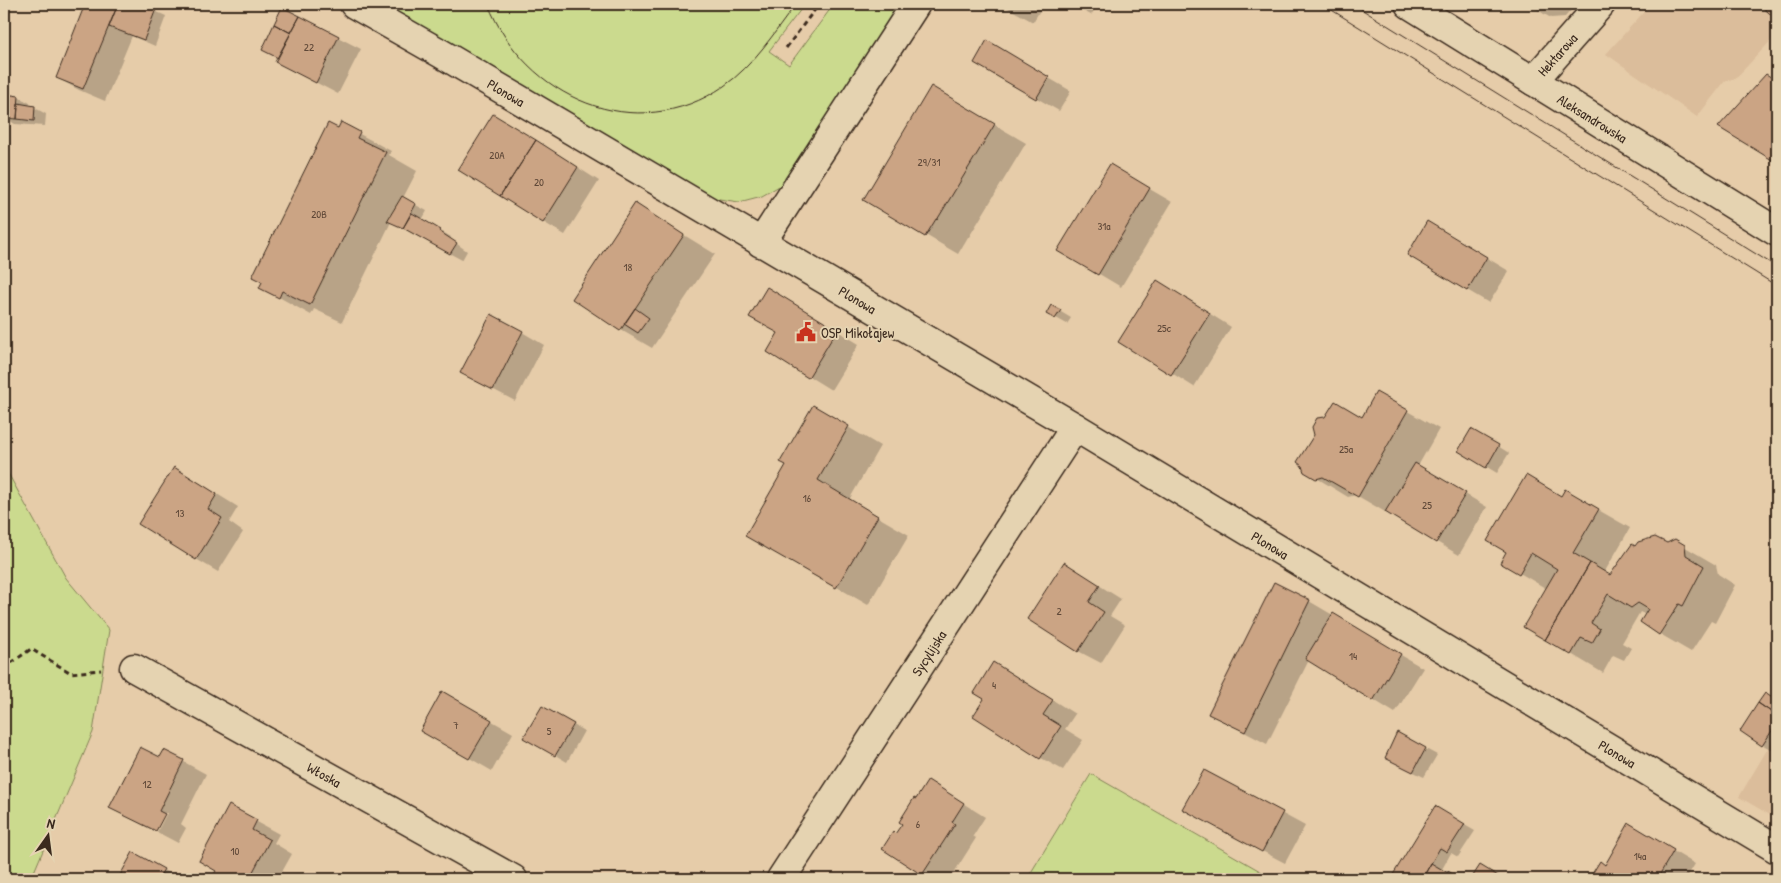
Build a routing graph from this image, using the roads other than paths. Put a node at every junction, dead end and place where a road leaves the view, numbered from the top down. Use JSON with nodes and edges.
{"nodes":[{"id":1,"x":354,"y":4,"type":"edge"},
{"id":2,"x":916,"y":4,"type":"edge"},
{"id":3,"x":1409,"y":4,"type":"edge"},
{"id":4,"x":1601,"y":4,"type":"edge"},
{"id":5,"x":1533,"y":81,"type":"junction"},
{"id":6,"x":1777,"y":232,"type":"edge"},
{"id":7,"x":761,"y":243,"type":"junction"},
{"id":8,"x":1075,"y":427,"type":"junction"},
{"id":9,"x":134,"y":668,"type":"road end"},
{"id":10,"x":1777,"y":849,"type":"edge"},
{"id":11,"x":513,"y":879,"type":"edge"},
{"id":12,"x":781,"y":879,"type":"edge"}],
"edges":[{"from":1,"to":7,"type":"street","name":"Plonowa"},
{"from":2,"to":7,"type":"street"},
{"from":3,"to":5,"type":"street","name":"Aleksandrowska"},
{"from":4,"to":5,"type":"street","name":"Hektarowa"},
{"from":5,"to":6,"type":"street","name":"Aleksandrowska"},
{"from":7,"to":8,"type":"street","name":"Plonowa"},
{"from":8,"to":10,"type":"street","name":"Plonowa"},
{"from":8,"to":12,"type":"street","name":"Sycylijska"},
{"from":9,"to":11,"type":"street","name":"Włoska"}]}
